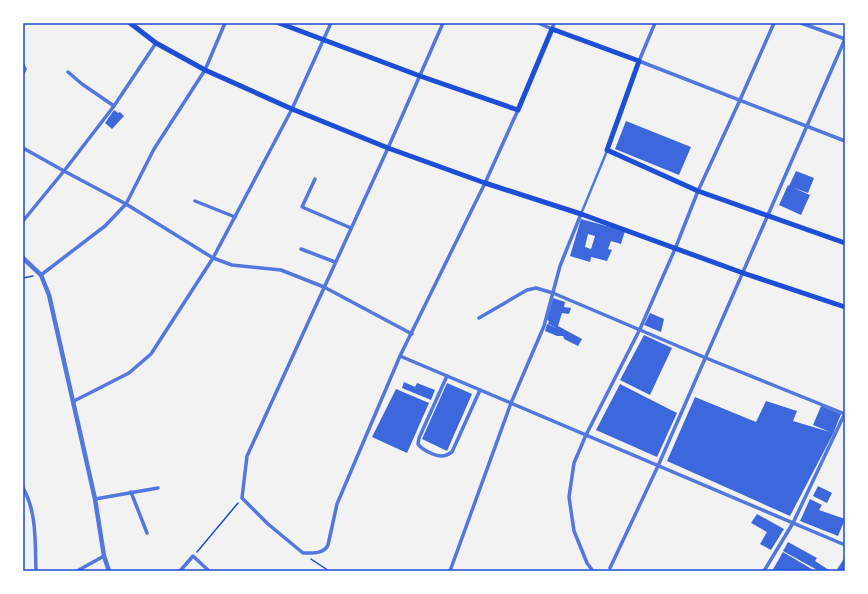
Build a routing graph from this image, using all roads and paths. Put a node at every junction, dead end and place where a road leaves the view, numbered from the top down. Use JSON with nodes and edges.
{"nodes":[{"id":1,"x":130,"y":23,"type":"edge"},
{"id":2,"x":225,"y":23,"type":"edge"},
{"id":3,"x":279,"y":23,"type":"edge"},
{"id":4,"x":331,"y":23,"type":"edge"},
{"id":5,"x":443,"y":23,"type":"edge"},
{"id":6,"x":538,"y":23,"type":"edge"},
{"id":7,"x":554,"y":23,"type":"edge"},
{"id":8,"x":655,"y":23,"type":"edge"},
{"id":9,"x":774,"y":23,"type":"edge"},
{"id":10,"x":801,"y":23,"type":"edge"},
{"id":11,"x":552,"y":29,"type":"junction"},
{"id":12,"x":324,"y":39,"type":"junction"},
{"id":13,"x":845,"y":39,"type":"edge"},
{"id":14,"x":156,"y":43,"type":"junction"},
{"id":15,"x":639,"y":60,"type":"junction"},
{"id":16,"x":23,"y":64,"type":"edge"},
{"id":17,"x":205,"y":70,"type":"junction"},
{"id":18,"x":68,"y":72,"type":"dead end"},
{"id":19,"x":23,"y":74,"type":"edge"},
{"id":20,"x":420,"y":76,"type":"junction"},
{"id":21,"x":740,"y":100,"type":"junction"},
{"id":22,"x":114,"y":106,"type":"junction"},
{"id":23,"x":292,"y":109,"type":"junction"},
{"id":24,"x":518,"y":110,"type":"junction"},
{"id":25,"x":807,"y":126,"type":"junction"},
{"id":26,"x":845,"y":141,"type":"edge"},
{"id":27,"x":23,"y":148,"type":"edge"},
{"id":28,"x":388,"y":148,"type":"junction"},
{"id":29,"x":607,"y":150,"type":"junction"},
{"id":30,"x":64,"y":171,"type":"junction"},
{"id":31,"x":315,"y":179,"type":"dead end"},
{"id":32,"x":485,"y":183,"type":"junction"},
{"id":33,"x":698,"y":191,"type":"junction"},
{"id":34,"x":195,"y":201,"type":"dead end"},
{"id":35,"x":126,"y":204,"type":"junction"},
{"id":36,"x":581,"y":214,"type":"junction"},
{"id":37,"x":235,"y":216,"type":"junction"},
{"id":38,"x":768,"y":216,"type":"junction"},
{"id":39,"x":23,"y":221,"type":"edge"},
{"id":40,"x":351,"y":228,"type":"junction"},
{"id":41,"x":845,"y":243,"type":"edge"},
{"id":42,"x":301,"y":249,"type":"dead end"},
{"id":43,"x":675,"y":249,"type":"junction"},
{"id":44,"x":23,"y":258,"type":"edge"},
{"id":45,"x":213,"y":258,"type":"junction"},
{"id":46,"x":335,"y":262,"type":"junction"},
{"id":47,"x":743,"y":273,"type":"junction"},
{"id":48,"x":41,"y":275,"type":"junction"},
{"id":49,"x":23,"y":278,"type":"edge"},
{"id":50,"x":324,"y":287,"type":"junction"},
{"id":51,"x":553,"y":293,"type":"junction"},
{"id":52,"x":845,"y":307,"type":"edge"},
{"id":53,"x":479,"y":318,"type":"dead end"},
{"id":54,"x":640,"y":329,"type":"junction"},
{"id":55,"x":412,"y":334,"type":"junction"},
{"id":56,"x":400,"y":356,"type":"junction"},
{"id":57,"x":706,"y":358,"type":"junction"},
{"id":58,"x":447,"y":376,"type":"junction"},
{"id":59,"x":480,"y":390,"type":"junction"},
{"id":60,"x":74,"y":401,"type":"junction"},
{"id":61,"x":512,"y":404,"type":"junction"},
{"id":62,"x":845,"y":414,"type":"edge"},
{"id":63,"x":586,"y":435,"type":"junction"},
{"id":64,"x":658,"y":466,"type":"junction"},
{"id":65,"x":23,"y":488,"type":"edge"},
{"id":66,"x":158,"y":488,"type":"dead end"},
{"id":67,"x":131,"y":492,"type":"junction"},
{"id":68,"x":95,"y":498,"type":"junction"},
{"id":69,"x":242,"y":498,"type":"junction"},
{"id":70,"x":793,"y":523,"type":"junction"},
{"id":71,"x":147,"y":533,"type":"dead end"},
{"id":72,"x":845,"y":545,"type":"edge"},
{"id":73,"x":302,"y":553,"type":"junction"},
{"id":74,"x":104,"y":556,"type":"junction"},
{"id":75,"x":193,"y":556,"type":"junction"},
{"id":76,"x":610,"y":568,"type":"dead end"},
{"id":77,"x":36,"y":571,"type":"edge"},
{"id":78,"x":77,"y":571,"type":"edge"},
{"id":79,"x":109,"y":571,"type":"edge"},
{"id":80,"x":180,"y":571,"type":"edge"},
{"id":81,"x":209,"y":571,"type":"edge"},
{"id":82,"x":329,"y":571,"type":"edge"},
{"id":83,"x":450,"y":571,"type":"edge"},
{"id":84,"x":593,"y":571,"type":"edge"},
{"id":85,"x":764,"y":571,"type":"edge"}],
"edges":[{"from":1,"to":14,"type":"main road"},
{"from":2,"to":17,"type":"street"},
{"from":3,"to":12,"type":"main road"},
{"from":4,"to":12,"type":"street"},
{"from":5,"to":20,"type":"street"},
{"from":6,"to":11,"type":"street"},
{"from":7,"to":11,"type":"street"},
{"from":8,"to":15,"type":"street"},
{"from":9,"to":21,"type":"street"},
{"from":10,"to":13,"type":"street"},
{"from":11,"to":15,"type":"main road"},
{"from":11,"to":24,"type":"main road"},
{"from":12,"to":20,"type":"main road"},
{"from":12,"to":23,"type":"street"},
{"from":13,"to":25,"type":"street"},
{"from":14,"to":17,"type":"main road"},
{"from":14,"to":22,"type":"street"},
{"from":15,"to":21,"type":"street"},
{"from":15,"to":29,"type":"main road"},
{"from":16,"to":19,"type":"lane"},
{"from":17,"to":23,"type":"main road"},
{"from":17,"to":35,"type":"street"},
{"from":18,"to":22,"type":"street"},
{"from":20,"to":24,"type":"main road"},
{"from":20,"to":28,"type":"street"},
{"from":21,"to":25,"type":"street"},
{"from":21,"to":33,"type":"street"},
{"from":22,"to":30,"type":"street"},
{"from":23,"to":28,"type":"main road"},
{"from":23,"to":37,"type":"street"},
{"from":24,"to":32,"type":"street"},
{"from":25,"to":26,"type":"street"},
{"from":25,"to":38,"type":"street"},
{"from":27,"to":30,"type":"street"},
{"from":28,"to":32,"type":"main road"},
{"from":28,"to":40,"type":"street"},
{"from":29,"to":33,"type":"main road"},
{"from":29,"to":36,"type":"street"},
{"from":30,"to":35,"type":"street"},
{"from":30,"to":39,"type":"street"},
{"from":31,"to":40,"type":"street"},
{"from":32,"to":36,"type":"main road"},
{"from":32,"to":55,"type":"street"},
{"from":33,"to":38,"type":"main road"},
{"from":33,"to":43,"type":"street"},
{"from":34,"to":37,"type":"street"},
{"from":35,"to":45,"type":"street"},
{"from":35,"to":48,"type":"street"},
{"from":36,"to":43,"type":"main road"},
{"from":36,"to":51,"type":"street"},
{"from":37,"to":45,"type":"street"},
{"from":38,"to":41,"type":"main road"},
{"from":38,"to":47,"type":"street"},
{"from":40,"to":46,"type":"street"},
{"from":42,"to":46,"type":"street"},
{"from":43,"to":47,"type":"main road"},
{"from":43,"to":54,"type":"street"},
{"from":44,"to":48,"type":"street"},
{"from":45,"to":50,"type":"street"},
{"from":45,"to":60,"type":"street"},
{"from":46,"to":50,"type":"street"},
{"from":47,"to":52,"type":"main road"},
{"from":47,"to":57,"type":"street"},
{"from":48,"to":49,"type":"path"},
{"from":48,"to":60,"type":"street"},
{"from":50,"to":55,"type":"street"},
{"from":50,"to":69,"type":"street"},
{"from":51,"to":53,"type":"street"},
{"from":51,"to":54,"type":"street"},
{"from":51,"to":61,"type":"street"},
{"from":54,"to":57,"type":"street"},
{"from":54,"to":63,"type":"street"},
{"from":55,"to":56,"type":"street"},
{"from":56,"to":58,"type":"street"},
{"from":56,"to":73,"type":"street"},
{"from":57,"to":62,"type":"street"},
{"from":57,"to":64,"type":"street"},
{"from":58,"to":59,"type":"street"},
{"from":58,"to":59,"type":"street"},
{"from":59,"to":61,"type":"street"},
{"from":60,"to":68,"type":"street"},
{"from":61,"to":63,"type":"street"},
{"from":61,"to":83,"type":"street"},
{"from":62,"to":70,"type":"street"},
{"from":63,"to":64,"type":"street"},
{"from":63,"to":84,"type":"street"},
{"from":64,"to":70,"type":"street"},
{"from":64,"to":76,"type":"street"},
{"from":65,"to":77,"type":"street"},
{"from":66,"to":67,"type":"street"},
{"from":67,"to":68,"type":"street"},
{"from":67,"to":71,"type":"street"},
{"from":68,"to":74,"type":"street"},
{"from":69,"to":73,"type":"street"},
{"from":69,"to":75,"type":"path"},
{"from":70,"to":72,"type":"street"},
{"from":70,"to":85,"type":"street"},
{"from":73,"to":82,"type":"path"},
{"from":74,"to":78,"type":"street"},
{"from":74,"to":79,"type":"street"},
{"from":75,"to":80,"type":"street"},
{"from":75,"to":81,"type":"street"}]}
